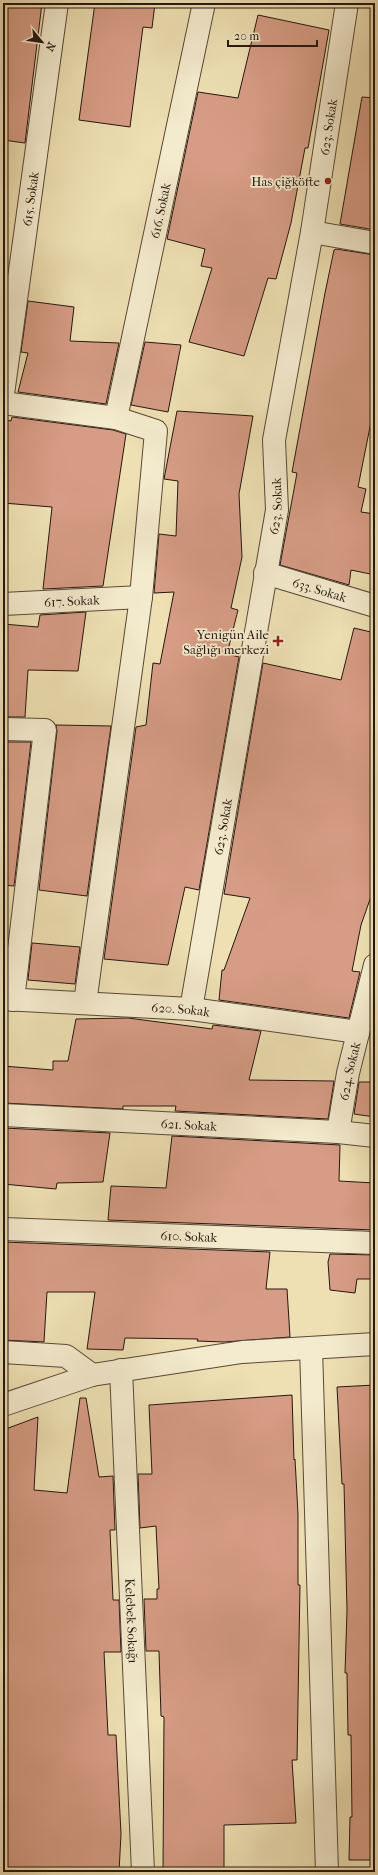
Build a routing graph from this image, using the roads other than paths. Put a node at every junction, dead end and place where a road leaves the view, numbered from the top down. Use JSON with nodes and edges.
{"nodes":[{"id":1,"x":57,"y":3,"type":"edge"},
{"id":2,"x":204,"y":3,"type":"edge"},
{"id":3,"x":347,"y":3,"type":"edge"},
{"id":4,"x":312,"y":232,"type":"junction"},
{"id":5,"x":375,"y":243,"type":"edge"},
{"id":6,"x":3,"y":394,"type":"edge"},
{"id":7,"x":3,"y":402,"type":"edge"},
{"id":8,"x":116,"y":418,"type":"junction"},
{"id":9,"x":265,"y":573,"type":"junction"},
{"id":10,"x":141,"y":597,"type":"junction"},
{"id":11,"x":3,"y":604,"type":"edge"},
{"id":12,"x":375,"y":606,"type":"edge"},
{"id":13,"x":3,"y":729,"type":"edge"},
{"id":14,"x":375,"y":965,"type":"edge"},
{"id":15,"x":8,"y":999,"type":"edge"},
{"id":16,"x":85,"y":1003,"type":"junction"},
{"id":17,"x":191,"y":1009,"type":"junction"},
{"id":18,"x":358,"y":1032,"type":"junction"},
{"id":19,"x":3,"y":1115,"type":"edge"},
{"id":20,"x":338,"y":1132,"type":"junction"},
{"id":21,"x":375,"y":1136,"type":"edge"},
{"id":22,"x":3,"y":1228,"type":"edge"},
{"id":23,"x":375,"y":1243,"type":"edge"},
{"id":24,"x":375,"y":1344,"type":"edge"},
{"id":25,"x":311,"y":1348,"type":"junction"},
{"id":26,"x":3,"y":1352,"type":"edge"},
{"id":27,"x":121,"y":1370,"type":"junction"},
{"id":28,"x":92,"y":1375,"type":"junction"},
{"id":29,"x":3,"y":1405,"type":"edge"},
{"id":30,"x":143,"y":1872,"type":"edge"},
{"id":31,"x":327,"y":1872,"type":"edge"}],
"edges":[{"from":1,"to":6,"type":"street","name":"615. Sokak"},
{"from":2,"to":8,"type":"street","name":"616. Sokak"},
{"from":3,"to":4,"type":"street","name":"623. Sokak"},
{"from":4,"to":5,"type":"street"},
{"from":4,"to":9,"type":"street","name":"623. Sokak"},
{"from":7,"to":8,"type":"street"},
{"from":8,"to":10,"type":"street"},
{"from":9,"to":12,"type":"street","name":"633. Sokak"},
{"from":9,"to":17,"type":"street","name":"623. Sokak"},
{"from":10,"to":11,"type":"street","name":"617. Sokak"},
{"from":10,"to":16,"type":"street"},
{"from":13,"to":15,"type":"street"},
{"from":14,"to":18,"type":"street","name":"624. Sokak"},
{"from":15,"to":16,"type":"street","name":"620. Sokak"},
{"from":16,"to":17,"type":"street","name":"620. Sokak"},
{"from":17,"to":18,"type":"street","name":"620. Sokak"},
{"from":18,"to":20,"type":"street","name":"624. Sokak"},
{"from":19,"to":20,"type":"street","name":"621. Sokak"},
{"from":20,"to":21,"type":"street","name":"621. Sokak"},
{"from":22,"to":23,"type":"street","name":"610. Sokak"},
{"from":24,"to":25,"type":"street"},
{"from":25,"to":27,"type":"street"},
{"from":25,"to":31,"type":"street"},
{"from":26,"to":28,"type":"street"},
{"from":27,"to":28,"type":"street"},
{"from":27,"to":30,"type":"street","name":"Kelebek Sokağı"},
{"from":28,"to":29,"type":"street"}]}
